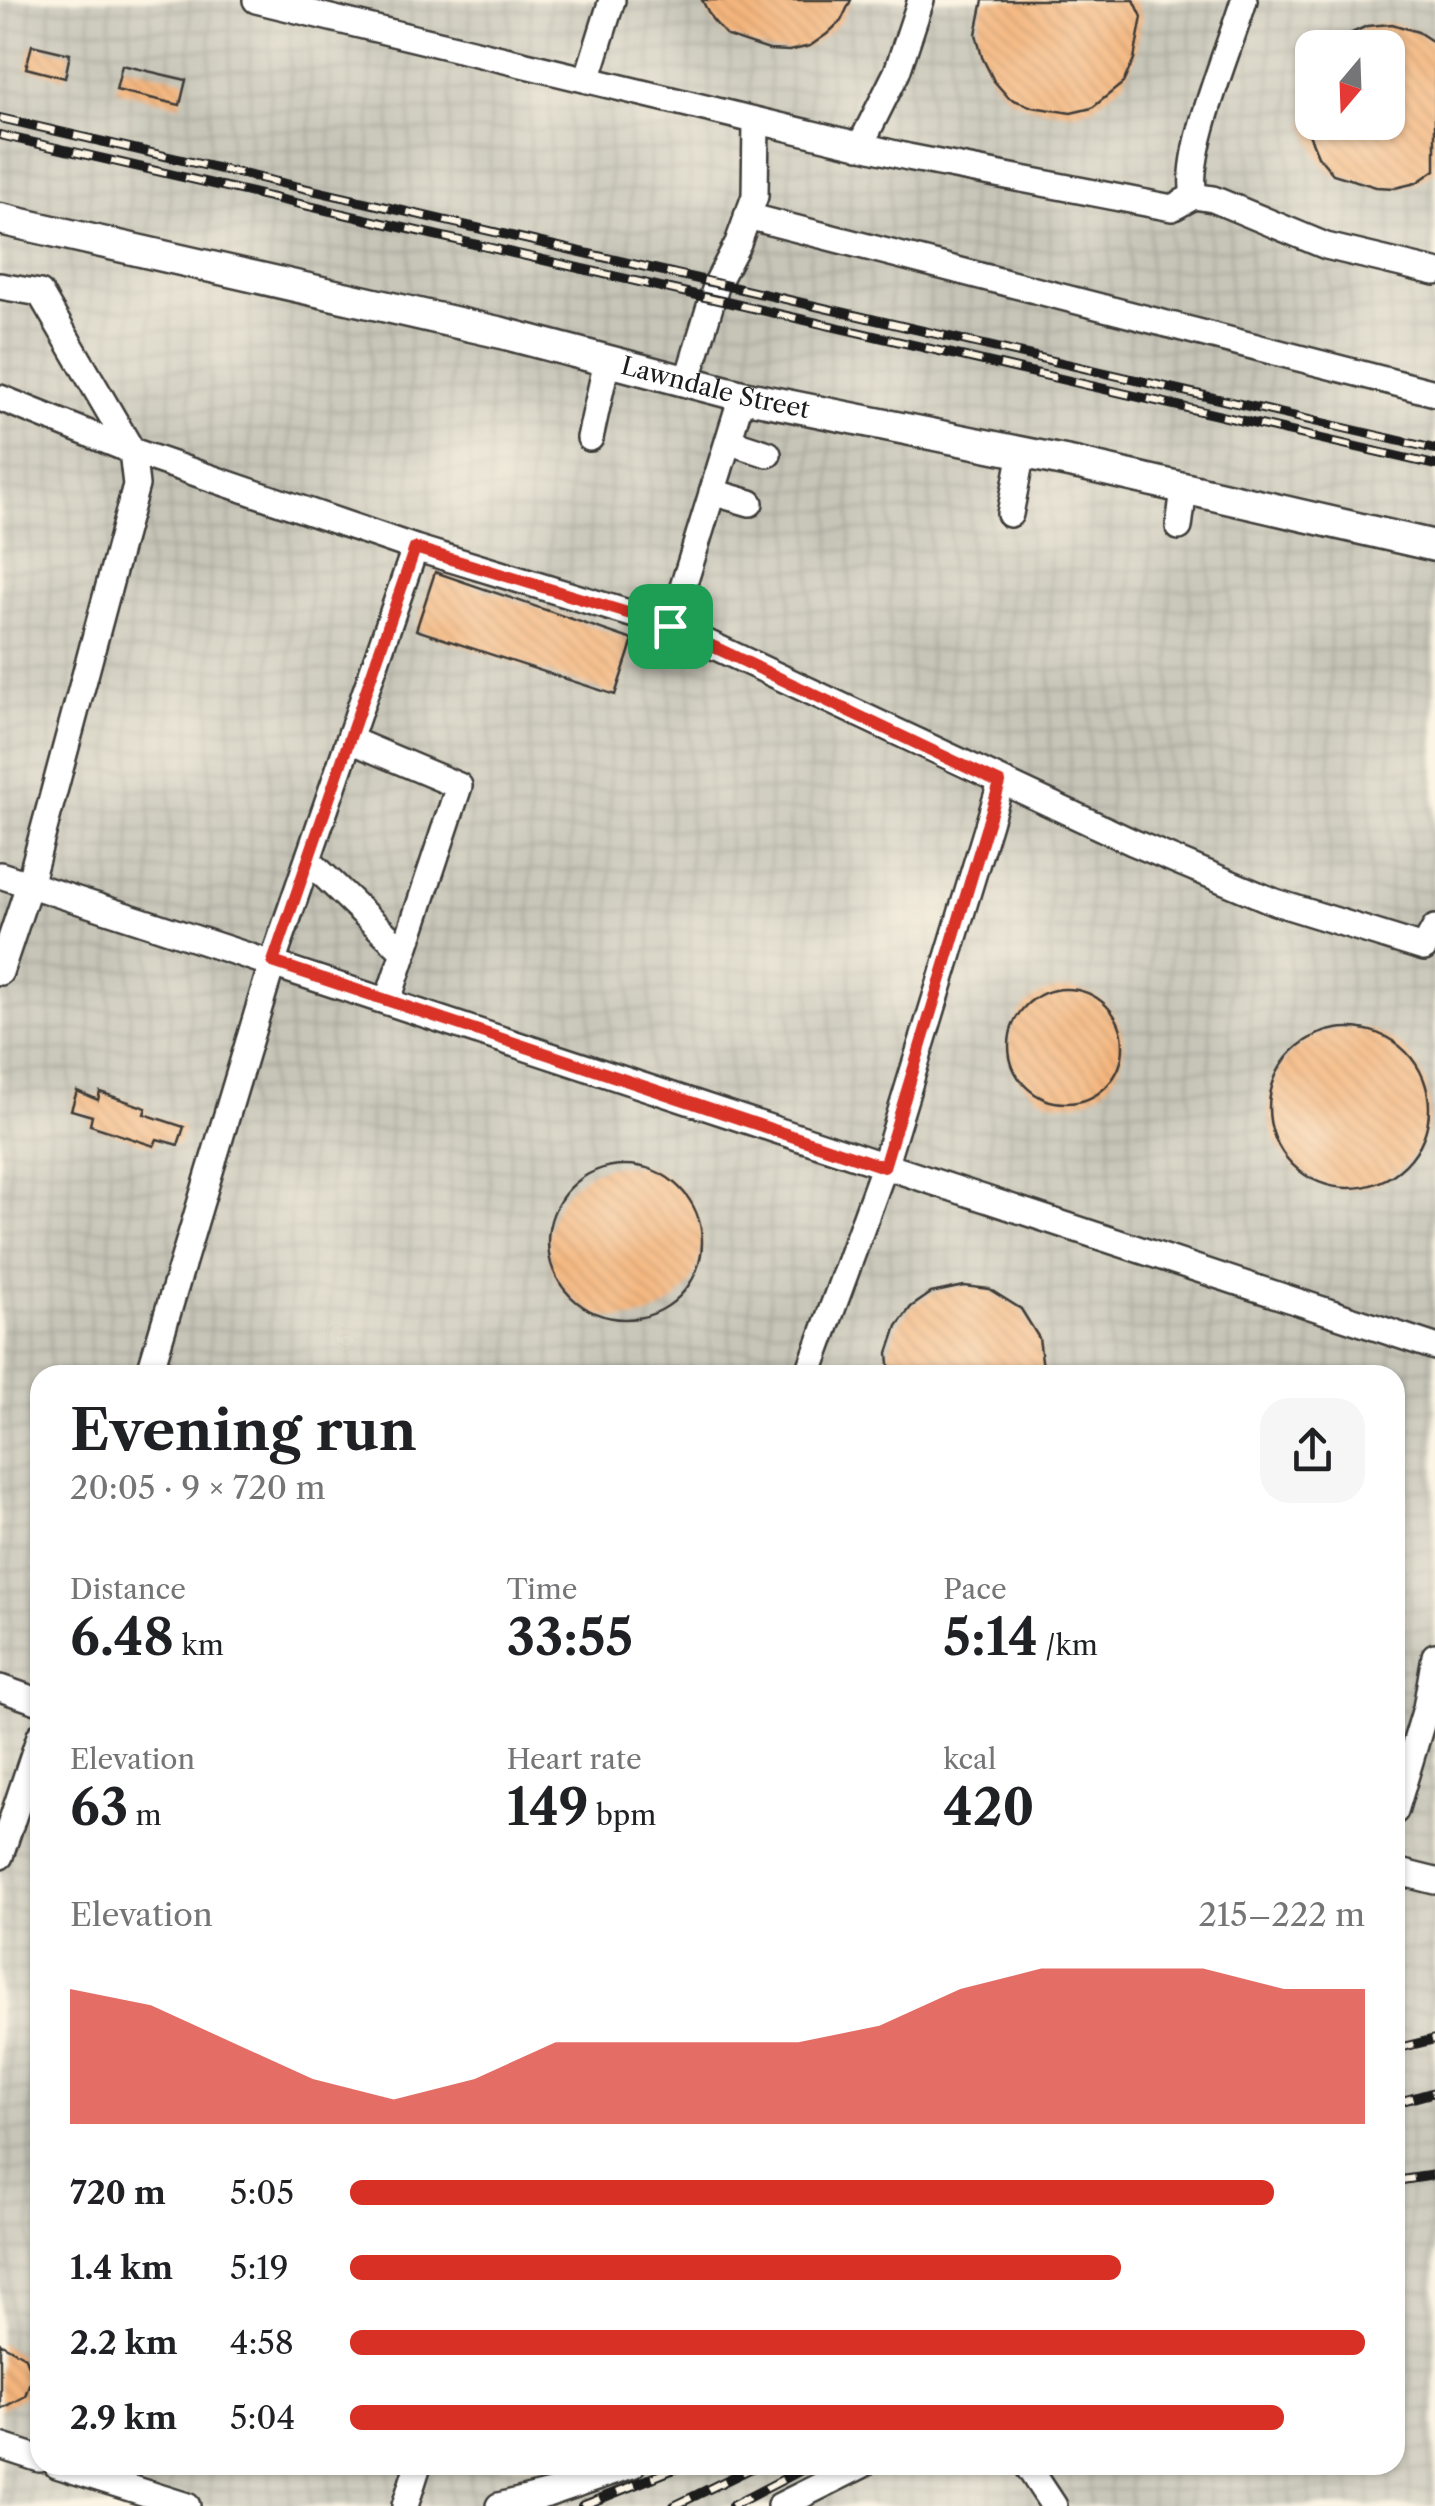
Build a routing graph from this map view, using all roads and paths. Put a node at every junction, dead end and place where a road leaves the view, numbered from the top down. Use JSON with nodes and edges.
{"nodes":[{"id":1,"x":256,"y":0,"type":"edge"},
{"id":2,"x":612,"y":0,"type":"edge"},
{"id":3,"x":921,"y":0,"type":"edge"},
{"id":4,"x":1244,"y":0,"type":"edge"},
{"id":5,"x":587,"y":80,"type":"junction"},
{"id":6,"x":756,"y":120,"type":"junction"},
{"id":7,"x":860,"y":146,"type":"junction"},
{"id":8,"x":1194,"y":196,"type":"junction"},
{"id":9,"x":748,"y":216,"type":"junction"},
{"id":10,"x":0,"y":219,"type":"edge"},
{"id":11,"x":1435,"y":272,"type":"edge"},
{"id":12,"x":0,"y":286,"type":"edge"},
{"id":13,"x":607,"y":361,"type":"junction"},
{"id":14,"x":687,"y":382,"type":"junction"},
{"id":15,"x":1435,"y":393,"type":"edge"},
{"id":16,"x":742,"y":396,"type":"junction"},
{"id":17,"x":0,"y":398,"type":"edge"},
{"id":18,"x":590,"y":438,"type":"dead end"},
{"id":19,"x":728,"y":441,"type":"junction"},
{"id":20,"x":132,"y":451,"type":"junction"},
{"id":21,"x":1022,"y":452,"type":"junction"},
{"id":22,"x":768,"y":454,"type":"dead end"},
{"id":23,"x":1184,"y":489,"type":"junction"},
{"id":24,"x":712,"y":492,"type":"junction"},
{"id":25,"x":750,"y":503,"type":"dead end"},
{"id":26,"x":1010,"y":514,"type":"dead end"},
{"id":27,"x":1180,"y":527,"type":"dead end"},
{"id":28,"x":1435,"y":546,"type":"edge"},
{"id":29,"x":415,"y":548,"type":"junction"},
{"id":30,"x":670,"y":626,"type":"junction"},
{"id":31,"x":350,"y":740,"type":"junction"},
{"id":32,"x":1000,"y":783,"type":"junction"},
{"id":33,"x":308,"y":860,"type":"junction"},
{"id":34,"x":0,"y":875,"type":"edge"},
{"id":35,"x":29,"y":885,"type":"junction"},
{"id":36,"x":8,"y":922,"type":"edge"},
{"id":37,"x":1435,"y":928,"type":"edge"},
{"id":38,"x":404,"y":952,"type":"junction"},
{"id":39,"x":273,"y":962,"type":"junction"},
{"id":40,"x":0,"y":972,"type":"edge"},
{"id":41,"x":388,"y":1000,"type":"junction"},
{"id":42,"x":884,"y":1167,"type":"junction"},
{"id":43,"x":1435,"y":1346,"type":"edge"},
{"id":44,"x":152,"y":1365,"type":"edge"},
{"id":45,"x":812,"y":1365,"type":"edge"},
{"id":46,"x":1435,"y":1656,"type":"edge"},
{"id":47,"x":0,"y":1688,"type":"edge"},
{"id":48,"x":30,"y":1698,"type":"edge"},
{"id":49,"x":30,"y":1766,"type":"edge"},
{"id":50,"x":1405,"y":1778,"type":"edge"},
{"id":51,"x":0,"y":1856,"type":"edge"},
{"id":52,"x":1405,"y":1874,"type":"edge"},
{"id":53,"x":1435,"y":1881,"type":"edge"},
{"id":54,"x":0,"y":2446,"type":"edge"},
{"id":55,"x":30,"y":2456,"type":"edge"},
{"id":56,"x":89,"y":2475,"type":"edge"},
{"id":57,"x":415,"y":2475,"type":"edge"},
{"id":58,"x":603,"y":2475,"type":"edge"},
{"id":59,"x":842,"y":2475,"type":"edge"},
{"id":60,"x":1034,"y":2475,"type":"edge"},
{"id":61,"x":187,"y":2506,"type":"edge"},
{"id":62,"x":406,"y":2506,"type":"edge"},
{"id":63,"x":499,"y":2506,"type":"edge"},
{"id":64,"x":780,"y":2506,"type":"edge"},
{"id":65,"x":1054,"y":2506,"type":"edge"}],
"edges":[{"from":1,"to":5,"type":"lane"},
{"from":2,"to":5,"type":"lane"},
{"from":3,"to":7,"type":"lane"},
{"from":4,"to":8,"type":"lane"},
{"from":5,"to":6,"type":"lane"},
{"from":6,"to":7,"type":"lane"},
{"from":6,"to":9,"type":"lane"},
{"from":7,"to":8,"type":"lane"},
{"from":8,"to":11,"type":"lane"},
{"from":9,"to":14,"type":"lane"},
{"from":9,"to":15,"type":"lane"},
{"from":10,"to":13,"type":"main road","name":"Lawndale Street"},
{"from":12,"to":20,"type":"lane"},
{"from":13,"to":14,"type":"main road","name":"Lawndale Street"},
{"from":13,"to":18,"type":"lane"},
{"from":14,"to":16,"type":"main road","name":"Lawndale Street"},
{"from":16,"to":19,"type":"lane"},
{"from":16,"to":21,"type":"main road","name":"Lawndale Street"},
{"from":17,"to":20,"type":"lane"},
{"from":19,"to":22,"type":"lane"},
{"from":19,"to":24,"type":"lane"},
{"from":20,"to":29,"type":"lane"},
{"from":20,"to":35,"type":"lane"},
{"from":21,"to":23,"type":"main road","name":"Lawndale Street"},
{"from":21,"to":26,"type":"lane"},
{"from":23,"to":27,"type":"lane"},
{"from":23,"to":28,"type":"main road","name":"Lawndale Street"},
{"from":24,"to":25,"type":"lane"},
{"from":24,"to":30,"type":"lane"},
{"from":29,"to":30,"type":"lane"},
{"from":29,"to":31,"type":"lane"},
{"from":30,"to":32,"type":"lane"},
{"from":31,"to":33,"type":"lane"},
{"from":31,"to":38,"type":"lane"},
{"from":32,"to":37,"type":"lane"},
{"from":32,"to":42,"type":"lane"},
{"from":33,"to":38,"type":"lane"},
{"from":33,"to":39,"type":"lane"},
{"from":34,"to":35,"type":"lane"},
{"from":35,"to":36,"type":"lane"},
{"from":35,"to":39,"type":"lane"},
{"from":36,"to":40,"type":"lane"},
{"from":38,"to":41,"type":"lane"},
{"from":39,"to":41,"type":"lane"},
{"from":39,"to":44,"type":"lane"},
{"from":41,"to":42,"type":"lane"},
{"from":42,"to":43,"type":"lane"},
{"from":42,"to":45,"type":"lane"},
{"from":46,"to":50,"type":"lane"},
{"from":47,"to":48,"type":"lane"},
{"from":49,"to":51,"type":"lane"},
{"from":52,"to":53,"type":"lane"},
{"from":54,"to":55,"type":"lane"},
{"from":56,"to":61,"type":"lane"},
{"from":57,"to":62,"type":"lane"},
{"from":58,"to":63,"type":"lane"},
{"from":59,"to":64,"type":"lane"},
{"from":60,"to":65,"type":"lane"}]}
